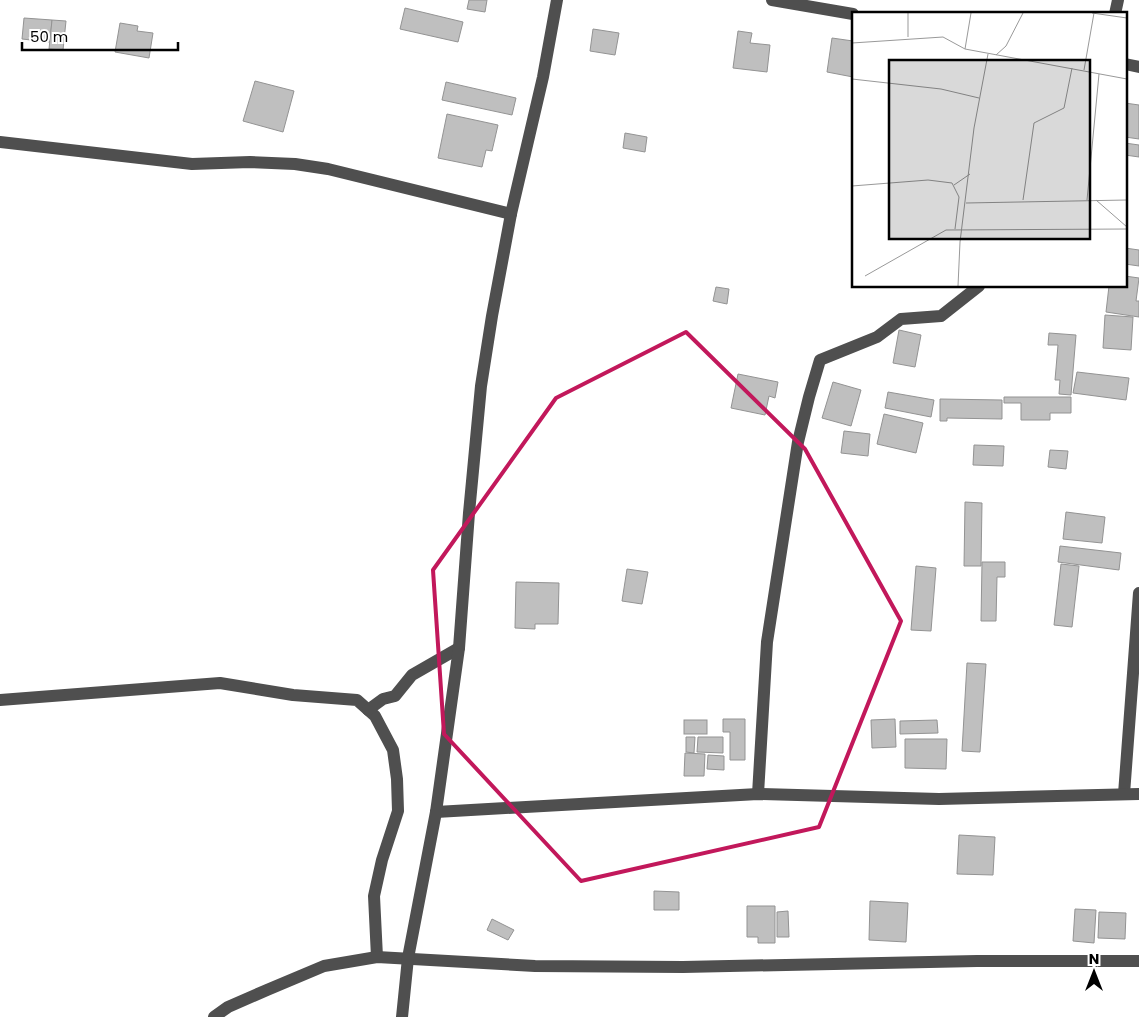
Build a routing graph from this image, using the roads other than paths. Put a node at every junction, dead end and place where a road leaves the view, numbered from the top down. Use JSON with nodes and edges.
{"nodes":[{"id":1,"x":557,"y":0,"type":"edge"},
{"id":2,"x":772,"y":0,"type":"edge"},
{"id":3,"x":852,"y":14,"type":"edge"},
{"id":4,"x":1126,"y":64,"type":"edge"},
{"id":5,"x":1139,"y":67,"type":"edge"},
{"id":6,"x":0,"y":142,"type":"edge"},
{"id":7,"x":511,"y":214,"type":"junction"},
{"id":8,"x":976,"y":288,"type":"edge"},
{"id":9,"x":1139,"y":593,"type":"edge"},
{"id":10,"x":459,"y":648,"type":"junction"},
{"id":11,"x":0,"y":700,"type":"edge"},
{"id":12,"x":368,"y":710,"type":"junction"},
{"id":13,"x":758,"y":794,"type":"junction"},
{"id":14,"x":1124,"y":794,"type":"junction"},
{"id":15,"x":1139,"y":794,"type":"edge"},
{"id":16,"x":436,"y":812,"type":"junction"},
{"id":17,"x":377,"y":957,"type":"junction"},
{"id":18,"x":408,"y":958,"type":"junction"},
{"id":19,"x":1139,"y":961,"type":"edge"},
{"id":20,"x":214,"y":1017,"type":"edge"},
{"id":21,"x":402,"y":1017,"type":"edge"}],
"edges":[{"from":1,"to":7,"type":"street"},
{"from":2,"to":3,"type":"street"},
{"from":4,"to":5,"type":"street"},
{"from":6,"to":7,"type":"street"},
{"from":7,"to":10,"type":"street"},
{"from":8,"to":13,"type":"street"},
{"from":9,"to":14,"type":"street"},
{"from":10,"to":12,"type":"street"},
{"from":10,"to":16,"type":"street"},
{"from":11,"to":12,"type":"street"},
{"from":12,"to":17,"type":"street"},
{"from":13,"to":14,"type":"street"},
{"from":13,"to":16,"type":"street"},
{"from":14,"to":15,"type":"street"},
{"from":16,"to":18,"type":"street"},
{"from":17,"to":18,"type":"street"},
{"from":17,"to":20,"type":"street"},
{"from":18,"to":19,"type":"street"},
{"from":18,"to":21,"type":"street"}]}
